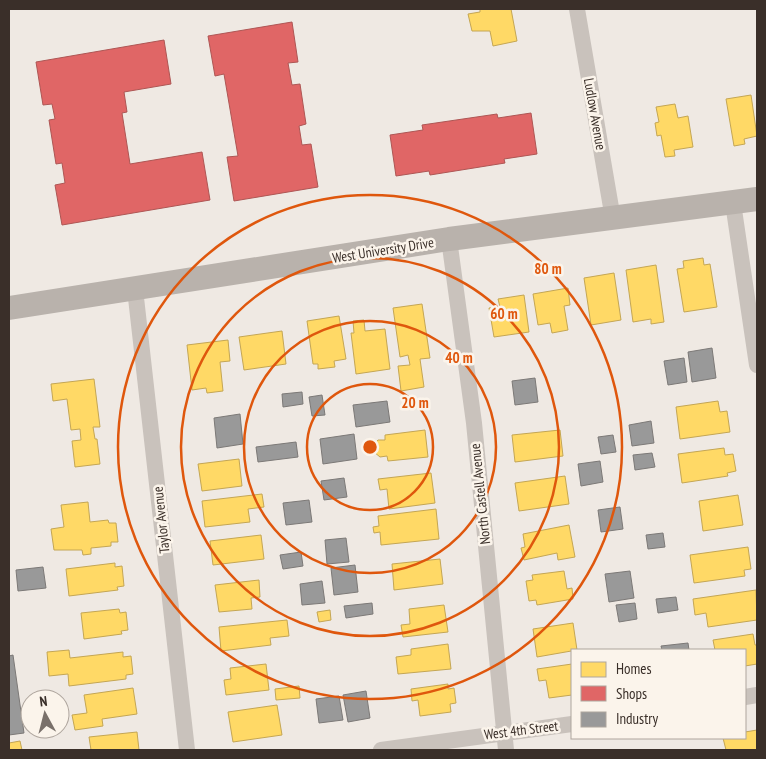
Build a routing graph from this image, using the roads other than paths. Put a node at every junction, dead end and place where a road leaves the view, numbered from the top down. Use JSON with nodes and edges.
{"nodes":[{"id":1,"x":577,"y":9,"type":"edge"},
{"id":2,"x":757,"y":199,"type":"edge"},
{"id":3,"x":733,"y":203,"type":"junction"},
{"id":4,"x":613,"y":219,"type":"junction"},
{"id":5,"x":449,"y":239,"type":"junction"},
{"id":6,"x":135,"y":289,"type":"junction"},
{"id":7,"x":9,"y":308,"type":"edge"},
{"id":8,"x":757,"y":365,"type":"edge"},
{"id":9,"x":571,"y":724,"type":"edge"},
{"id":10,"x":504,"y":733,"type":"junction"},
{"id":11,"x":187,"y":750,"type":"edge"},
{"id":12,"x":381,"y":750,"type":"edge"},
{"id":13,"x":506,"y":750,"type":"edge"}],
"edges":[{"from":1,"to":4,"type":"street","name":"Ludlow Avenue"},
{"from":2,"to":3,"type":"main road","name":"West University Drive"},
{"from":3,"to":4,"type":"main road","name":"West University Drive"},
{"from":3,"to":8,"type":"street"},
{"from":4,"to":5,"type":"main road","name":"West University Drive"},
{"from":5,"to":6,"type":"main road","name":"West University Drive"},
{"from":5,"to":10,"type":"street","name":"North Castell Avenue"},
{"from":6,"to":7,"type":"main road","name":"West University Drive"},
{"from":6,"to":11,"type":"street","name":"Taylor Avenue"},
{"from":9,"to":10,"type":"street","name":"West 4th Street"},
{"from":10,"to":12,"type":"street","name":"West 4th Street"},
{"from":10,"to":13,"type":"street","name":"North Castell Avenue"}]}
